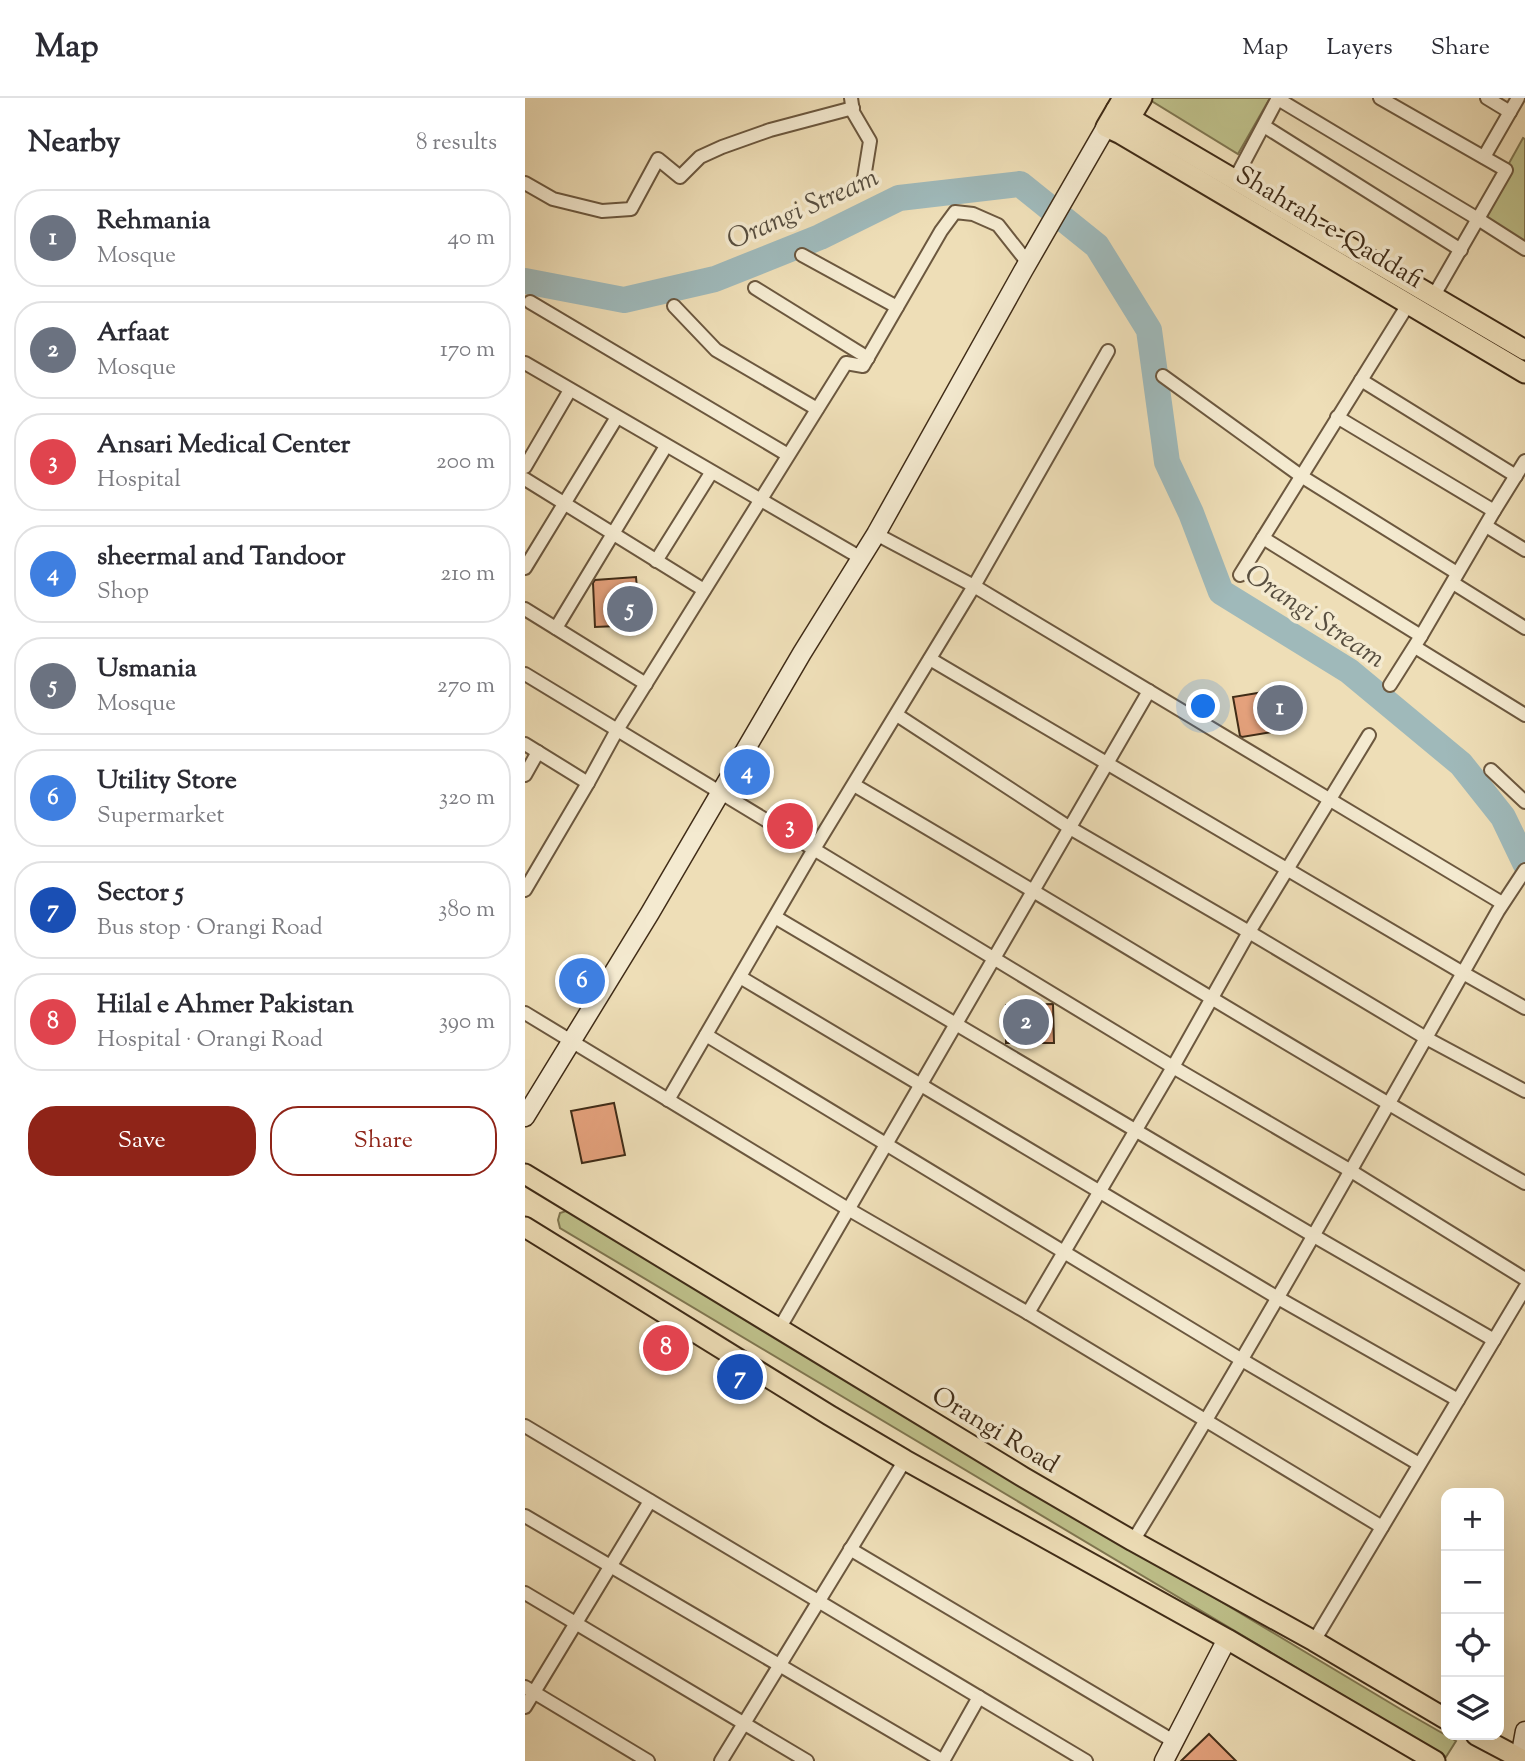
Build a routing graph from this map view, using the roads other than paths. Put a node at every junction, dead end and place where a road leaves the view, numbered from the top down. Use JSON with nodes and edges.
{"nodes":[{"id":1,"x":1142,"y":98,"type":"edge"},
{"id":2,"x":1278,"y":98,"type":"edge"},
{"id":3,"x":1380,"y":98,"type":"edge"},
{"id":4,"x":1487,"y":98,"type":"edge"},
{"id":5,"x":1518,"y":98,"type":"edge"},
{"id":6,"x":852,"y":103,"type":"edge"},
{"id":7,"x":1510,"y":112,"type":"junction"},
{"id":8,"x":1115,"y":122,"type":"edge"},
{"id":9,"x":1263,"y":126,"type":"junction"},
{"id":10,"x":1485,"y":157,"type":"junction"},
{"id":11,"x":864,"y":178,"type":"dead end"},
{"id":12,"x":1235,"y":179,"type":"junction"},
{"id":13,"x":525,"y":183,"type":"edge"},
{"id":14,"x":1478,"y":219,"type":"junction"},
{"id":15,"x":1525,"y":249,"type":"edge"},
{"id":16,"x":1461,"y":250,"type":"junction"},
{"id":17,"x":801,"y":255,"type":"dead end"},
{"id":18,"x":1025,"y":267,"type":"junction"},
{"id":19,"x":755,"y":288,"type":"dead end"},
{"id":20,"x":1433,"y":297,"type":"junction"},
{"id":21,"x":530,"y":302,"type":"dead end"},
{"id":22,"x":1409,"y":303,"type":"junction"},
{"id":23,"x":674,"y":306,"type":"dead end"},
{"id":24,"x":897,"y":307,"type":"junction"},
{"id":25,"x":1108,"y":351,"type":"dead end"},
{"id":26,"x":1525,"y":351,"type":"edge"},
{"id":27,"x":868,"y":358,"type":"junction"},
{"id":28,"x":526,"y":366,"type":"edge"},
{"id":29,"x":1525,"y":373,"type":"edge"},
{"id":30,"x":1163,"y":376,"type":"dead end"},
{"id":31,"x":1360,"y":380,"type":"junction"},
{"id":32,"x":570,"y":390,"type":"junction"},
{"id":33,"x":817,"y":409,"type":"junction"},
{"id":34,"x":617,"y":417,"type":"junction"},
{"id":35,"x":1338,"y":417,"type":"junction"},
{"id":36,"x":666,"y":446,"type":"junction"},
{"id":37,"x":788,"y":455,"type":"junction"},
{"id":38,"x":1525,"y":461,"type":"edge"},
{"id":39,"x":525,"y":467,"type":"edge"},
{"id":40,"x":711,"y":472,"type":"junction"},
{"id":41,"x":1301,"y":476,"type":"junction"},
{"id":42,"x":1516,"y":476,"type":"junction"},
{"id":43,"x":525,"y":478,"type":"edge"},
{"id":44,"x":760,"y":501,"type":"junction"},
{"id":45,"x":565,"y":504,"type":"junction"},
{"id":46,"x":1494,"y":511,"type":"junction"},
{"id":47,"x":1486,"y":526,"type":"junction"},
{"id":48,"x":612,"y":533,"type":"junction"},
{"id":49,"x":876,"y":534,"type":"junction"},
{"id":50,"x":1263,"y":538,"type":"junction"},
{"id":51,"x":1525,"y":550,"type":"edge"},
{"id":52,"x":861,"y":558,"type":"junction"},
{"id":53,"x":656,"y":561,"type":"junction"},
{"id":54,"x":525,"y":568,"type":"edge"},
{"id":55,"x":1240,"y":575,"type":"dead end"},
{"id":56,"x":1455,"y":578,"type":"junction"},
{"id":57,"x":974,"y":586,"type":"junction"},
{"id":58,"x":704,"y":590,"type":"junction"},
{"id":59,"x":525,"y":609,"type":"edge"},
{"id":60,"x":556,"y":628,"type":"junction"},
{"id":61,"x":1525,"y":628,"type":"edge"},
{"id":62,"x":1418,"y":642,"type":"junction"},
{"id":63,"x":930,"y":659,"type":"junction"},
{"id":64,"x":525,"y":674,"type":"edge"},
{"id":65,"x":646,"y":684,"type":"junction"},
{"id":66,"x":1390,"y":685,"type":"dead end"},
{"id":67,"x":1149,"y":691,"type":"junction"},
{"id":68,"x":897,"y":715,"type":"junction"},
{"id":69,"x":1525,"y":715,"type":"edge"},
{"id":70,"x":617,"y":730,"type":"junction"},
{"id":71,"x":1369,"y":735,"type":"dead end"},
{"id":72,"x":525,"y":744,"type":"edge"},
{"id":73,"x":538,"y":752,"type":"junction"},
{"id":74,"x":1107,"y":763,"type":"junction"},
{"id":75,"x":1491,"y":770,"type":"dead end"},
{"id":76,"x":525,"y":775,"type":"edge"},
{"id":77,"x":588,"y":783,"type":"junction"},
{"id":78,"x":854,"y":785,"type":"junction"},
{"id":79,"x":721,"y":793,"type":"junction"},
{"id":80,"x":1330,"y":799,"type":"junction"},
{"id":81,"x":1525,"y":802,"type":"edge"},
{"id":82,"x":1069,"y":828,"type":"junction"},
{"id":83,"x":814,"y":849,"type":"junction"},
{"id":84,"x":1287,"y":870,"type":"junction"},
{"id":85,"x":1525,"y":870,"type":"edge"},
{"id":86,"x":525,"y":890,"type":"edge"},
{"id":87,"x":1034,"y":890,"type":"junction"},
{"id":88,"x":1500,"y":907,"type":"junction"},
{"id":89,"x":775,"y":918,"type":"junction"},
{"id":90,"x":1249,"y":932,"type":"junction"},
{"id":91,"x":994,"y":958,"type":"junction"},
{"id":92,"x":1462,"y":973,"type":"junction"},
{"id":93,"x":740,"y":977,"type":"junction"},
{"id":94,"x":1212,"y":999,"type":"junction"},
{"id":95,"x":1525,"y":1008,"type":"edge"},
{"id":96,"x":525,"y":1013,"type":"edge"},
{"id":97,"x":956,"y":1024,"type":"junction"},
{"id":98,"x":706,"y":1035,"type":"junction"},
{"id":99,"x":1426,"y":1038,"type":"junction"},
{"id":100,"x":571,"y":1041,"type":"junction"},
{"id":101,"x":1174,"y":1067,"type":"junction"},
{"id":102,"x":920,"y":1085,"type":"junction"},
{"id":103,"x":1525,"y":1091,"type":"edge"},
{"id":104,"x":669,"y":1100,"type":"junction"},
{"id":105,"x":1388,"y":1105,"type":"junction"},
{"id":106,"x":525,"y":1117,"type":"edge"},
{"id":107,"x":1136,"y":1130,"type":"junction"},
{"id":108,"x":886,"y":1144,"type":"junction"},
{"id":109,"x":1351,"y":1171,"type":"junction"},
{"id":110,"x":525,"y":1174,"type":"edge"},
{"id":111,"x":1525,"y":1183,"type":"edge"},
{"id":112,"x":1099,"y":1192,"type":"junction"},
{"id":113,"x":848,"y":1209,"type":"junction"},
{"id":114,"x":525,"y":1227,"type":"edge"},
{"id":115,"x":1314,"y":1236,"type":"junction"},
{"id":116,"x":1064,"y":1252,"type":"junction"},
{"id":117,"x":1525,"y":1279,"type":"edge"},
{"id":118,"x":1525,"y":1288,"type":"edge"},
{"id":119,"x":1278,"y":1298,"type":"junction"},
{"id":120,"x":1028,"y":1313,"type":"junction"},
{"id":121,"x":779,"y":1329,"type":"junction"},
{"id":122,"x":1494,"y":1340,"type":"junction"},
{"id":123,"x":1242,"y":1360,"type":"junction"},
{"id":124,"x":1458,"y":1400,"type":"junction"},
{"id":125,"x":1206,"y":1421,"type":"junction"},
{"id":126,"x":525,"y":1426,"type":"edge"},
{"id":127,"x":905,"y":1460,"type":"junction"},
{"id":128,"x":1419,"y":1464,"type":"junction"},
{"id":129,"x":650,"y":1501,"type":"junction"},
{"id":130,"x":525,"y":1516,"type":"edge"},
{"id":131,"x":1382,"y":1527,"type":"junction"},
{"id":132,"x":1133,"y":1541,"type":"junction"},
{"id":133,"x":851,"y":1549,"type":"junction"},
{"id":134,"x":611,"y":1566,"type":"junction"},
{"id":135,"x":525,"y":1593,"type":"edge"},
{"id":136,"x":818,"y":1601,"type":"junction"},
{"id":137,"x":576,"y":1623,"type":"junction"},
{"id":138,"x":1227,"y":1639,"type":"junction"},
{"id":139,"x":1314,"y":1641,"type":"junction"},
{"id":140,"x":780,"y":1665,"type":"junction"},
{"id":141,"x":530,"y":1690,"type":"edge"},
{"id":142,"x":979,"y":1697,"type":"junction"},
{"id":143,"x":525,"y":1707,"type":"edge"},
{"id":144,"x":1441,"y":1716,"type":"edge"},
{"id":145,"x":744,"y":1724,"type":"junction"},
{"id":146,"x":1525,"y":1731,"type":"edge"},
{"id":147,"x":1485,"y":1740,"type":"edge"},
{"id":148,"x":1175,"y":1742,"type":"junction"},
{"id":149,"x":1521,"y":1760,"type":"edge"},
{"id":150,"x":647,"y":1761,"type":"edge"},
{"id":151,"x":721,"y":1761,"type":"edge"},
{"id":152,"x":807,"y":1761,"type":"edge"},
{"id":153,"x":943,"y":1761,"type":"edge"},
{"id":154,"x":1086,"y":1761,"type":"edge"},
{"id":155,"x":1164,"y":1761,"type":"edge"},
{"id":156,"x":1435,"y":1761,"type":"edge"}],
"edges":[{"from":1,"to":8,"type":"main road"},
{"from":2,"to":9,"type":"street"},
{"from":2,"to":14,"type":"street"},
{"from":3,"to":10,"type":"street"},
{"from":4,"to":7,"type":"street"},
{"from":5,"to":7,"type":"street"},
{"from":6,"to":11,"type":"street"},
{"from":6,"to":13,"type":"street"},
{"from":7,"to":10,"type":"street"},
{"from":8,"to":12,"type":"main road","name":"Shahrah-e-Qaddafi"},
{"from":8,"to":18,"type":"main road"},
{"from":8,"to":22,"type":"main road","name":"Shahrah-e-Qaddafi"},
{"from":9,"to":12,"type":"street"},
{"from":9,"to":16,"type":"street"},
{"from":10,"to":14,"type":"street"},
{"from":12,"to":20,"type":"main road","name":"Shahrah-e-Qaddafi"},
{"from":14,"to":15,"type":"street"},
{"from":14,"to":16,"type":"street"},
{"from":16,"to":20,"type":"street"},
{"from":17,"to":24,"type":"street"},
{"from":18,"to":24,"type":"street"},
{"from":18,"to":49,"type":"main road"},
{"from":19,"to":27,"type":"street"},
{"from":20,"to":26,"type":"main road","name":"Shahrah-e-Qaddafi"},
{"from":21,"to":37,"type":"street"},
{"from":22,"to":29,"type":"main road","name":"Shahrah-e-Qaddafi"},
{"from":22,"to":31,"type":"street"},
{"from":23,"to":33,"type":"street"},
{"from":24,"to":27,"type":"street"},
{"from":25,"to":57,"type":"street"},
{"from":27,"to":33,"type":"street"},
{"from":28,"to":32,"type":"street"},
{"from":30,"to":41,"type":"street"},
{"from":31,"to":35,"type":"street"},
{"from":31,"to":42,"type":"street"},
{"from":32,"to":34,"type":"street"},
{"from":32,"to":39,"type":"street"},
{"from":33,"to":37,"type":"street"},
{"from":34,"to":36,"type":"street"},
{"from":34,"to":45,"type":"street"},
{"from":35,"to":41,"type":"street"},
{"from":35,"to":46,"type":"street"},
{"from":36,"to":40,"type":"street"},
{"from":36,"to":48,"type":"street"},
{"from":37,"to":44,"type":"street"},
{"from":38,"to":42,"type":"street"},
{"from":40,"to":44,"type":"street"},
{"from":40,"to":53,"type":"street"},
{"from":41,"to":50,"type":"street"},
{"from":41,"to":56,"type":"street"},
{"from":42,"to":46,"type":"street"},
{"from":43,"to":45,"type":"street"},
{"from":44,"to":52,"type":"street"},
{"from":44,"to":58,"type":"street"},
{"from":45,"to":48,"type":"street"},
{"from":45,"to":54,"type":"street"},
{"from":46,"to":47,"type":"street"},
{"from":47,"to":51,"type":"street"},
{"from":47,"to":56,"type":"street"},
{"from":48,"to":53,"type":"street"},
{"from":48,"to":60,"type":"street"},
{"from":49,"to":52,"type":"main road"},
{"from":49,"to":57,"type":"street"},
{"from":50,"to":55,"type":"street"},
{"from":50,"to":62,"type":"street"},
{"from":52,"to":79,"type":"main road"},
{"from":53,"to":58,"type":"street"},
{"from":56,"to":61,"type":"street"},
{"from":56,"to":62,"type":"street"},
{"from":57,"to":63,"type":"street"},
{"from":57,"to":67,"type":"street"},
{"from":58,"to":65,"type":"street"},
{"from":59,"to":60,"type":"street"},
{"from":60,"to":65,"type":"street"},
{"from":62,"to":66,"type":"street"},
{"from":62,"to":69,"type":"street"},
{"from":63,"to":68,"type":"street"},
{"from":63,"to":74,"type":"street"},
{"from":64,"to":70,"type":"street"},
{"from":65,"to":70,"type":"street"},
{"from":67,"to":74,"type":"street"},
{"from":67,"to":80,"type":"street"},
{"from":68,"to":78,"type":"street"},
{"from":68,"to":82,"type":"street"},
{"from":70,"to":77,"type":"street"},
{"from":70,"to":79,"type":"street"},
{"from":71,"to":80,"type":"street"},
{"from":72,"to":73,"type":"street"},
{"from":73,"to":76,"type":"street"},
{"from":73,"to":77,"type":"street"},
{"from":74,"to":82,"type":"street"},
{"from":74,"to":84,"type":"street"},
{"from":75,"to":81,"type":"street"},
{"from":77,"to":86,"type":"street"},
{"from":78,"to":83,"type":"street"},
{"from":78,"to":87,"type":"street"},
{"from":79,"to":83,"type":"street"},
{"from":79,"to":100,"type":"main road"},
{"from":80,"to":84,"type":"street"},
{"from":80,"to":88,"type":"street"},
{"from":82,"to":87,"type":"street"},
{"from":82,"to":90,"type":"street"},
{"from":83,"to":89,"type":"street"},
{"from":83,"to":91,"type":"street"},
{"from":84,"to":90,"type":"street"},
{"from":84,"to":92,"type":"street"},
{"from":85,"to":88,"type":"street"},
{"from":87,"to":91,"type":"street"},
{"from":87,"to":94,"type":"street"},
{"from":88,"to":92,"type":"street"},
{"from":89,"to":93,"type":"street"},
{"from":89,"to":97,"type":"street"},
{"from":90,"to":94,"type":"street"},
{"from":90,"to":99,"type":"street"},
{"from":91,"to":97,"type":"street"},
{"from":91,"to":101,"type":"street"},
{"from":92,"to":95,"type":"street"},
{"from":92,"to":99,"type":"street"},
{"from":93,"to":98,"type":"street"},
{"from":93,"to":102,"type":"street"},
{"from":94,"to":101,"type":"street"},
{"from":94,"to":105,"type":"street"},
{"from":96,"to":100,"type":"street"},
{"from":97,"to":102,"type":"street"},
{"from":97,"to":107,"type":"street"},
{"from":98,"to":104,"type":"street"},
{"from":98,"to":108,"type":"street"},
{"from":99,"to":103,"type":"street"},
{"from":99,"to":105,"type":"street"},
{"from":100,"to":104,"type":"street"},
{"from":100,"to":106,"type":"main road"},
{"from":101,"to":107,"type":"street"},
{"from":101,"to":109,"type":"street"},
{"from":102,"to":108,"type":"street"},
{"from":102,"to":112,"type":"street"},
{"from":104,"to":113,"type":"street"},
{"from":105,"to":109,"type":"street"},
{"from":105,"to":111,"type":"street"},
{"from":107,"to":112,"type":"street"},
{"from":107,"to":115,"type":"street"},
{"from":108,"to":113,"type":"street"},
{"from":108,"to":116,"type":"street"},
{"from":109,"to":115,"type":"street"},
{"from":109,"to":117,"type":"street"},
{"from":110,"to":121,"type":"main road","name":"Orangi Road"},
{"from":112,"to":116,"type":"street"},
{"from":112,"to":119,"type":"street"},
{"from":113,"to":120,"type":"street"},
{"from":113,"to":121,"type":"street"},
{"from":114,"to":127,"type":"main road"},
{"from":115,"to":119,"type":"street"},
{"from":115,"to":122,"type":"street"},
{"from":116,"to":120,"type":"street"},
{"from":116,"to":123,"type":"street"},
{"from":118,"to":122,"type":"street"},
{"from":119,"to":123,"type":"street"},
{"from":119,"to":124,"type":"street"},
{"from":120,"to":125,"type":"street"},
{"from":121,"to":132,"type":"main road","name":"Orangi Road"},
{"from":122,"to":124,"type":"street"},
{"from":123,"to":125,"type":"street"},
{"from":123,"to":128,"type":"street"},
{"from":124,"to":128,"type":"street"},
{"from":125,"to":131,"type":"street"},
{"from":125,"to":132,"type":"street"},
{"from":126,"to":129,"type":"street"},
{"from":127,"to":133,"type":"street"},
{"from":127,"to":138,"type":"main road"},
{"from":128,"to":131,"type":"street"},
{"from":129,"to":134,"type":"street"},
{"from":129,"to":136,"type":"street"},
{"from":130,"to":134,"type":"street"},
{"from":131,"to":139,"type":"street"},
{"from":132,"to":139,"type":"main road","name":"Orangi Road"},
{"from":133,"to":136,"type":"street"},
{"from":133,"to":148,"type":"street"},
{"from":134,"to":137,"type":"street"},
{"from":134,"to":140,"type":"street"},
{"from":135,"to":137,"type":"street"},
{"from":136,"to":140,"type":"street"},
{"from":136,"to":142,"type":"street"},
{"from":137,"to":141,"type":"street"},
{"from":137,"to":145,"type":"street"},
{"from":138,"to":148,"type":"main road"},
{"from":138,"to":156,"type":"main road"},
{"from":139,"to":144,"type":"main road","name":"Orangi Road"},
{"from":140,"to":145,"type":"street"},
{"from":140,"to":153,"type":"street"},
{"from":141,"to":143,"type":"street"},
{"from":141,"to":150,"type":"street"},
{"from":142,"to":153,"type":"street"},
{"from":142,"to":154,"type":"street"},
{"from":145,"to":151,"type":"street"},
{"from":145,"to":152,"type":"street"},
{"from":146,"to":149,"type":"main road"},
{"from":147,"to":149,"type":"main road"},
{"from":148,"to":155,"type":"main road"}]}
